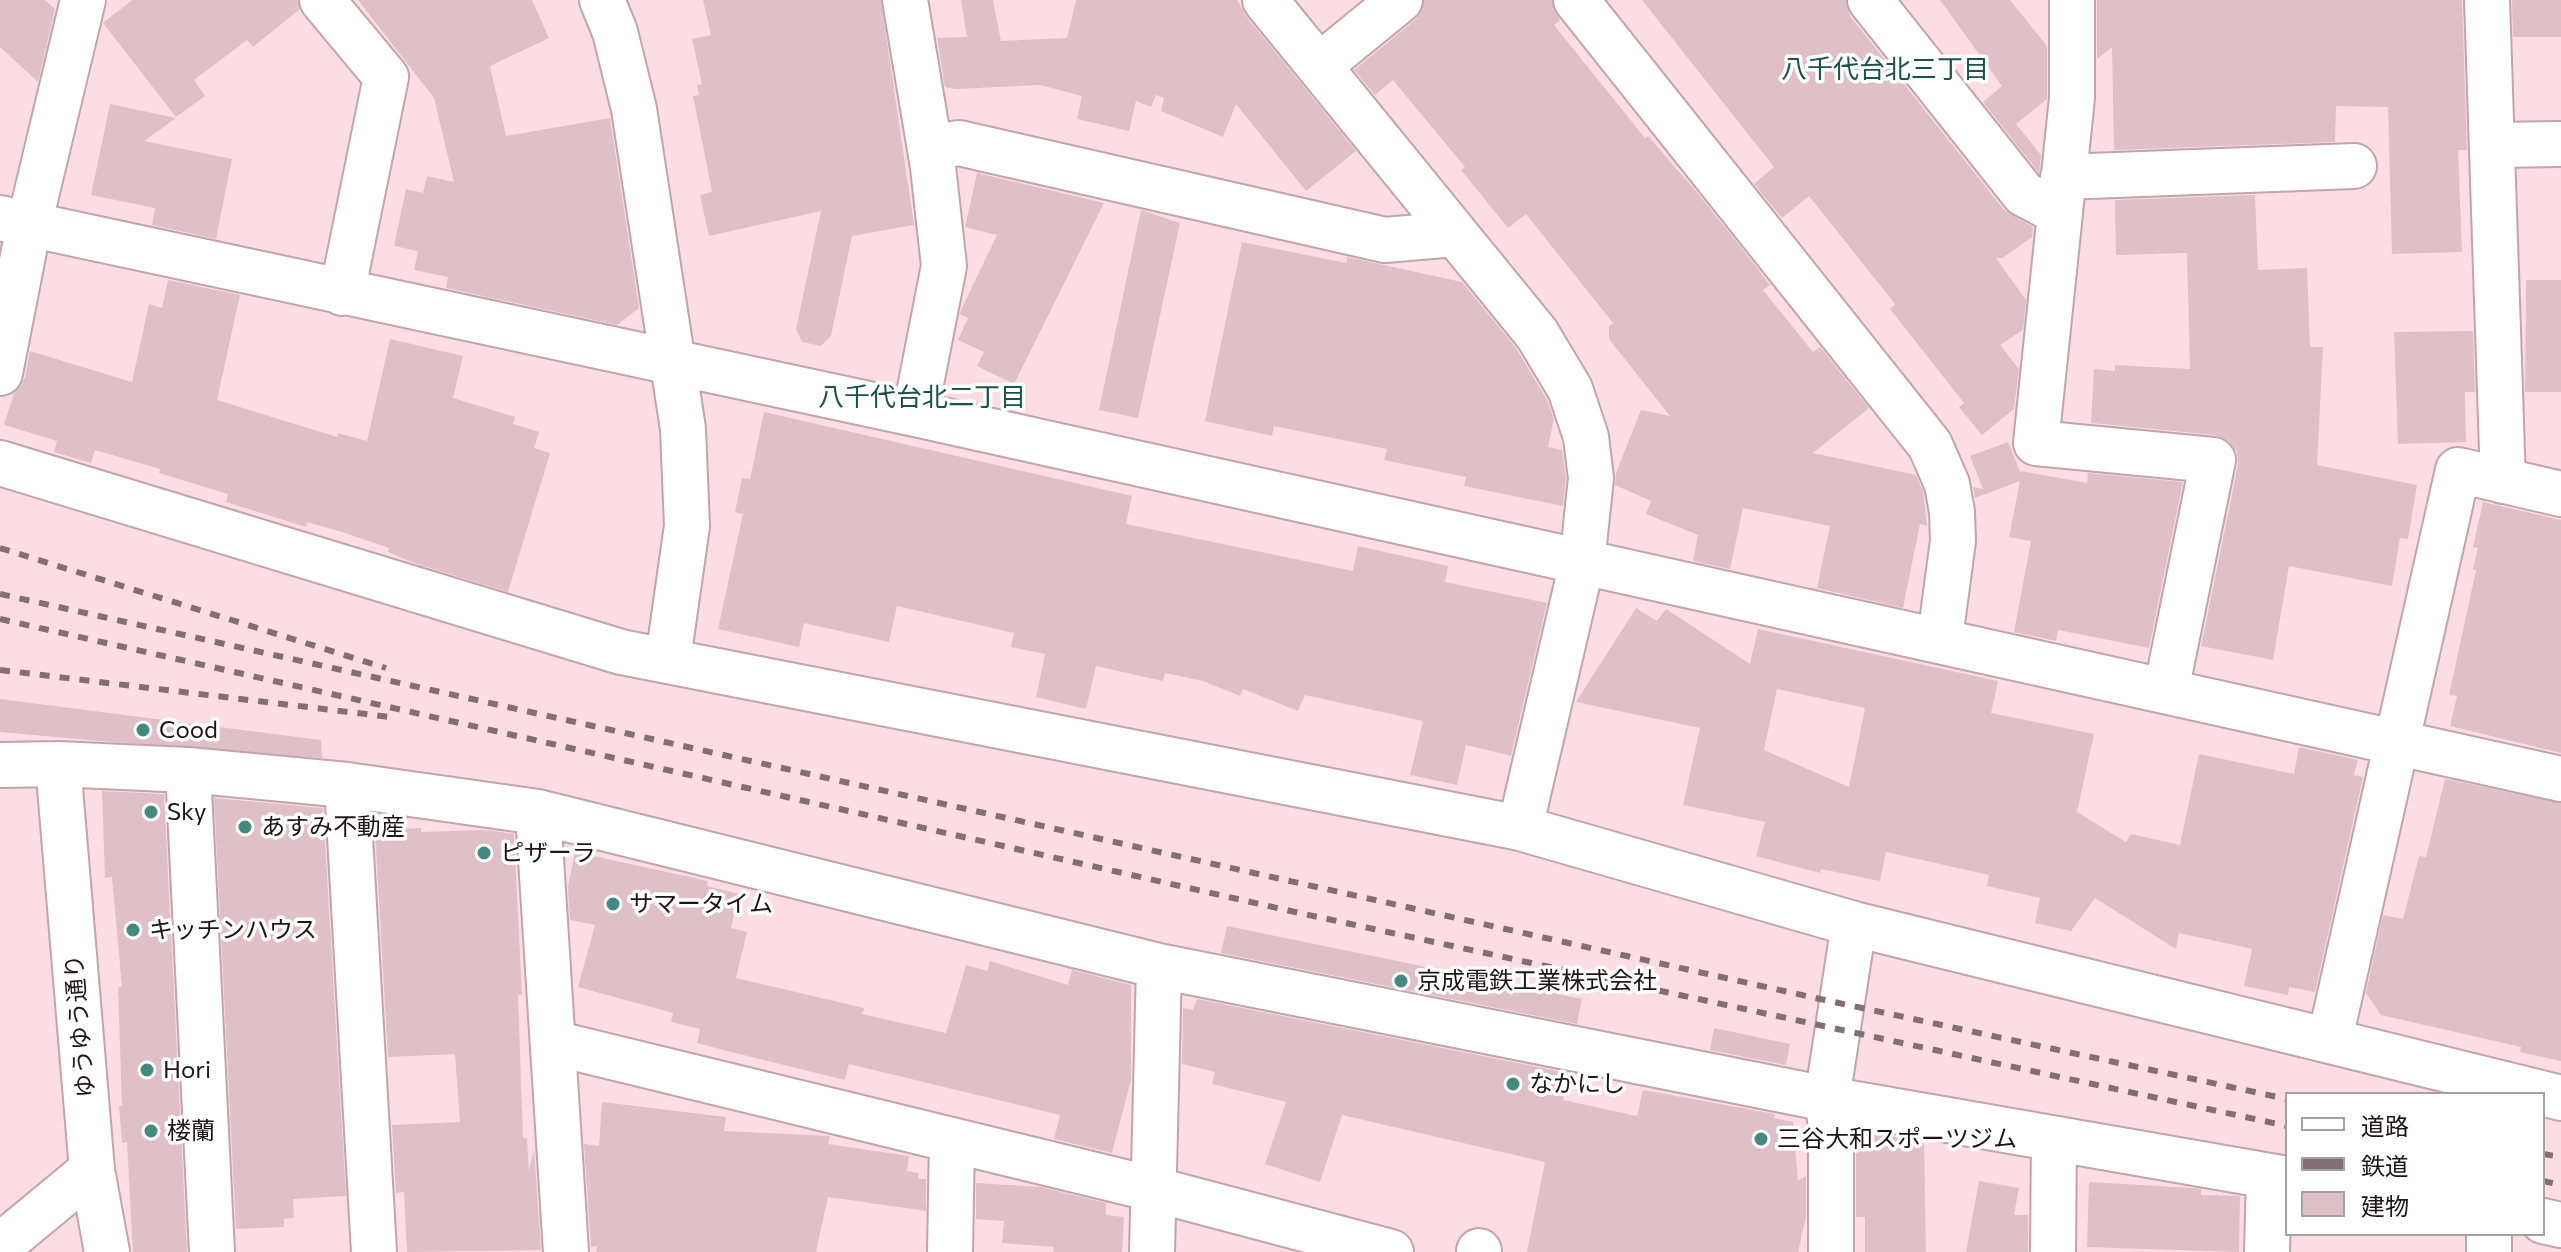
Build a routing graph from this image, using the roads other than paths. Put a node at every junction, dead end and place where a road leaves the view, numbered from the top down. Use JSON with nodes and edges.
{"nodes":[{"id":1,"x":83,"y":0,"type":"edge"},
{"id":2,"x":322,"y":0,"type":"edge"},
{"id":3,"x":602,"y":0,"type":"edge"},
{"id":4,"x":905,"y":0,"type":"edge"},
{"id":5,"x":1265,"y":0,"type":"edge"},
{"id":6,"x":1400,"y":0,"type":"edge"},
{"id":7,"x":1576,"y":0,"type":"edge"},
{"id":8,"x":1870,"y":0,"type":"edge"},
{"id":9,"x":2072,"y":0,"type":"edge"},
{"id":10,"x":2487,"y":0,"type":"edge"},
{"id":11,"x":1319,"y":66,"type":"junction"},
{"id":12,"x":2561,"y":144,"type":"edge"},
{"id":13,"x":2492,"y":145,"type":"junction"},
{"id":14,"x":930,"y":148,"type":"junction"},
{"id":15,"x":2354,"y":166,"type":"dead end"},
{"id":16,"x":2062,"y":195,"type":"junction"},
{"id":17,"x":15,"y":222,"type":"edge"},
{"id":18,"x":1455,"y":234,"type":"junction"},
{"id":19,"x":305,"y":285,"type":"junction"},
{"id":20,"x":674,"y":363,"type":"junction"},
{"id":21,"x":0,"y":373,"type":"edge"},
{"id":22,"x":915,"y":414,"type":"junction"},
{"id":23,"x":0,"y":463,"type":"edge"},
{"id":24,"x":2503,"y":481,"type":"junction"},
{"id":25,"x":2561,"y":494,"type":"edge"},
{"id":26,"x":1582,"y":563,"type":"junction"},
{"id":27,"x":1940,"y":638,"type":"junction"},
{"id":28,"x":668,"y":659,"type":"junction"},
{"id":29,"x":2166,"y":691,"type":"junction"},
{"id":30,"x":2397,"y":744,"type":"junction"},
{"id":31,"x":58,"y":764,"type":"junction"},
{"id":32,"x":0,"y":765,"type":"edge"},
{"id":33,"x":188,"y":770,"type":"junction"},
{"id":34,"x":2561,"y":779,"type":"edge"},
{"id":35,"x":347,"y":785,"type":"junction"},
{"id":36,"x":538,"y":812,"type":"junction"},
{"id":37,"x":1520,"y":828,"type":"junction"},
{"id":38,"x":1854,"y":924,"type":"junction"},
{"id":39,"x":1159,"y":966,"type":"junction"},
{"id":40,"x":2330,"y":1039,"type":"junction"},
{"id":41,"x":554,"y":1043,"type":"junction"},
{"id":42,"x":2538,"y":1092,"type":"edge"},
{"id":43,"x":1827,"y":1099,"type":"junction"},
{"id":44,"x":2054,"y":1139,"type":"junction"},
{"id":45,"x":952,"y":1140,"type":"junction"},
{"id":46,"x":92,"y":1170,"type":"junction"},
{"id":47,"x":2278,"y":1178,"type":"edge"},
{"id":48,"x":1153,"y":1189,"type":"junction"},
{"id":49,"x":0,"y":1246,"type":"edge"},
{"id":50,"x":1383,"y":1246,"type":"edge"},
{"id":51,"x":107,"y":1252,"type":"edge"},
{"id":52,"x":212,"y":1252,"type":"edge"},
{"id":53,"x":374,"y":1252,"type":"edge"},
{"id":54,"x":566,"y":1252,"type":"edge"},
{"id":55,"x":950,"y":1252,"type":"edge"},
{"id":56,"x":1152,"y":1252,"type":"edge"},
{"id":57,"x":1831,"y":1252,"type":"edge"},
{"id":58,"x":2053,"y":1252,"type":"edge"},
{"id":59,"x":2267,"y":1252,"type":"edge"}],
"edges":[{"from":1,"to":17,"type":"street"},
{"from":2,"to":19,"type":"street"},
{"from":3,"to":20,"type":"street"},
{"from":4,"to":14,"type":"street"},
{"from":5,"to":11,"type":"street"},
{"from":6,"to":11,"type":"street"},
{"from":7,"to":27,"type":"street"},
{"from":8,"to":16,"type":"street"},
{"from":9,"to":16,"type":"street"},
{"from":10,"to":13,"type":"street"},
{"from":11,"to":18,"type":"street"},
{"from":12,"to":13,"type":"street"},
{"from":13,"to":24,"type":"street"},
{"from":14,"to":18,"type":"street"},
{"from":14,"to":22,"type":"street"},
{"from":15,"to":16,"type":"street"},
{"from":16,"to":29,"type":"street"},
{"from":17,"to":19,"type":"street"},
{"from":17,"to":21,"type":"street"},
{"from":18,"to":26,"type":"street"},
{"from":19,"to":20,"type":"street"},
{"from":20,"to":22,"type":"street"},
{"from":20,"to":28,"type":"street"},
{"from":22,"to":26,"type":"street"},
{"from":23,"to":28,"type":"street"},
{"from":24,"to":25,"type":"street"},
{"from":24,"to":30,"type":"street"},
{"from":26,"to":27,"type":"street"},
{"from":26,"to":37,"type":"street"},
{"from":27,"to":29,"type":"street"},
{"from":28,"to":37,"type":"street"},
{"from":29,"to":30,"type":"street"},
{"from":30,"to":34,"type":"street"},
{"from":30,"to":40,"type":"street"},
{"from":31,"to":32,"type":"street"},
{"from":31,"to":33,"type":"street"},
{"from":31,"to":46,"type":"street","name":"ゆうゆう通り"},
{"from":33,"to":35,"type":"street"},
{"from":33,"to":52,"type":"street"},
{"from":35,"to":36,"type":"street"},
{"from":35,"to":53,"type":"street"},
{"from":36,"to":39,"type":"street"},
{"from":36,"to":41,"type":"street"},
{"from":37,"to":38,"type":"street"},
{"from":38,"to":40,"type":"street"},
{"from":38,"to":43,"type":"street"},
{"from":39,"to":43,"type":"street"},
{"from":39,"to":48,"type":"street"},
{"from":40,"to":42,"type":"street"},
{"from":41,"to":45,"type":"street"},
{"from":41,"to":54,"type":"street"},
{"from":43,"to":44,"type":"street"},
{"from":43,"to":57,"type":"street"},
{"from":44,"to":47,"type":"street"},
{"from":44,"to":58,"type":"street"},
{"from":45,"to":48,"type":"street"},
{"from":45,"to":55,"type":"street"},
{"from":46,"to":49,"type":"street"},
{"from":46,"to":51,"type":"street","name":"ゆうゆう通り"},
{"from":47,"to":59,"type":"street"},
{"from":48,"to":50,"type":"street"},
{"from":48,"to":56,"type":"street"}]}
